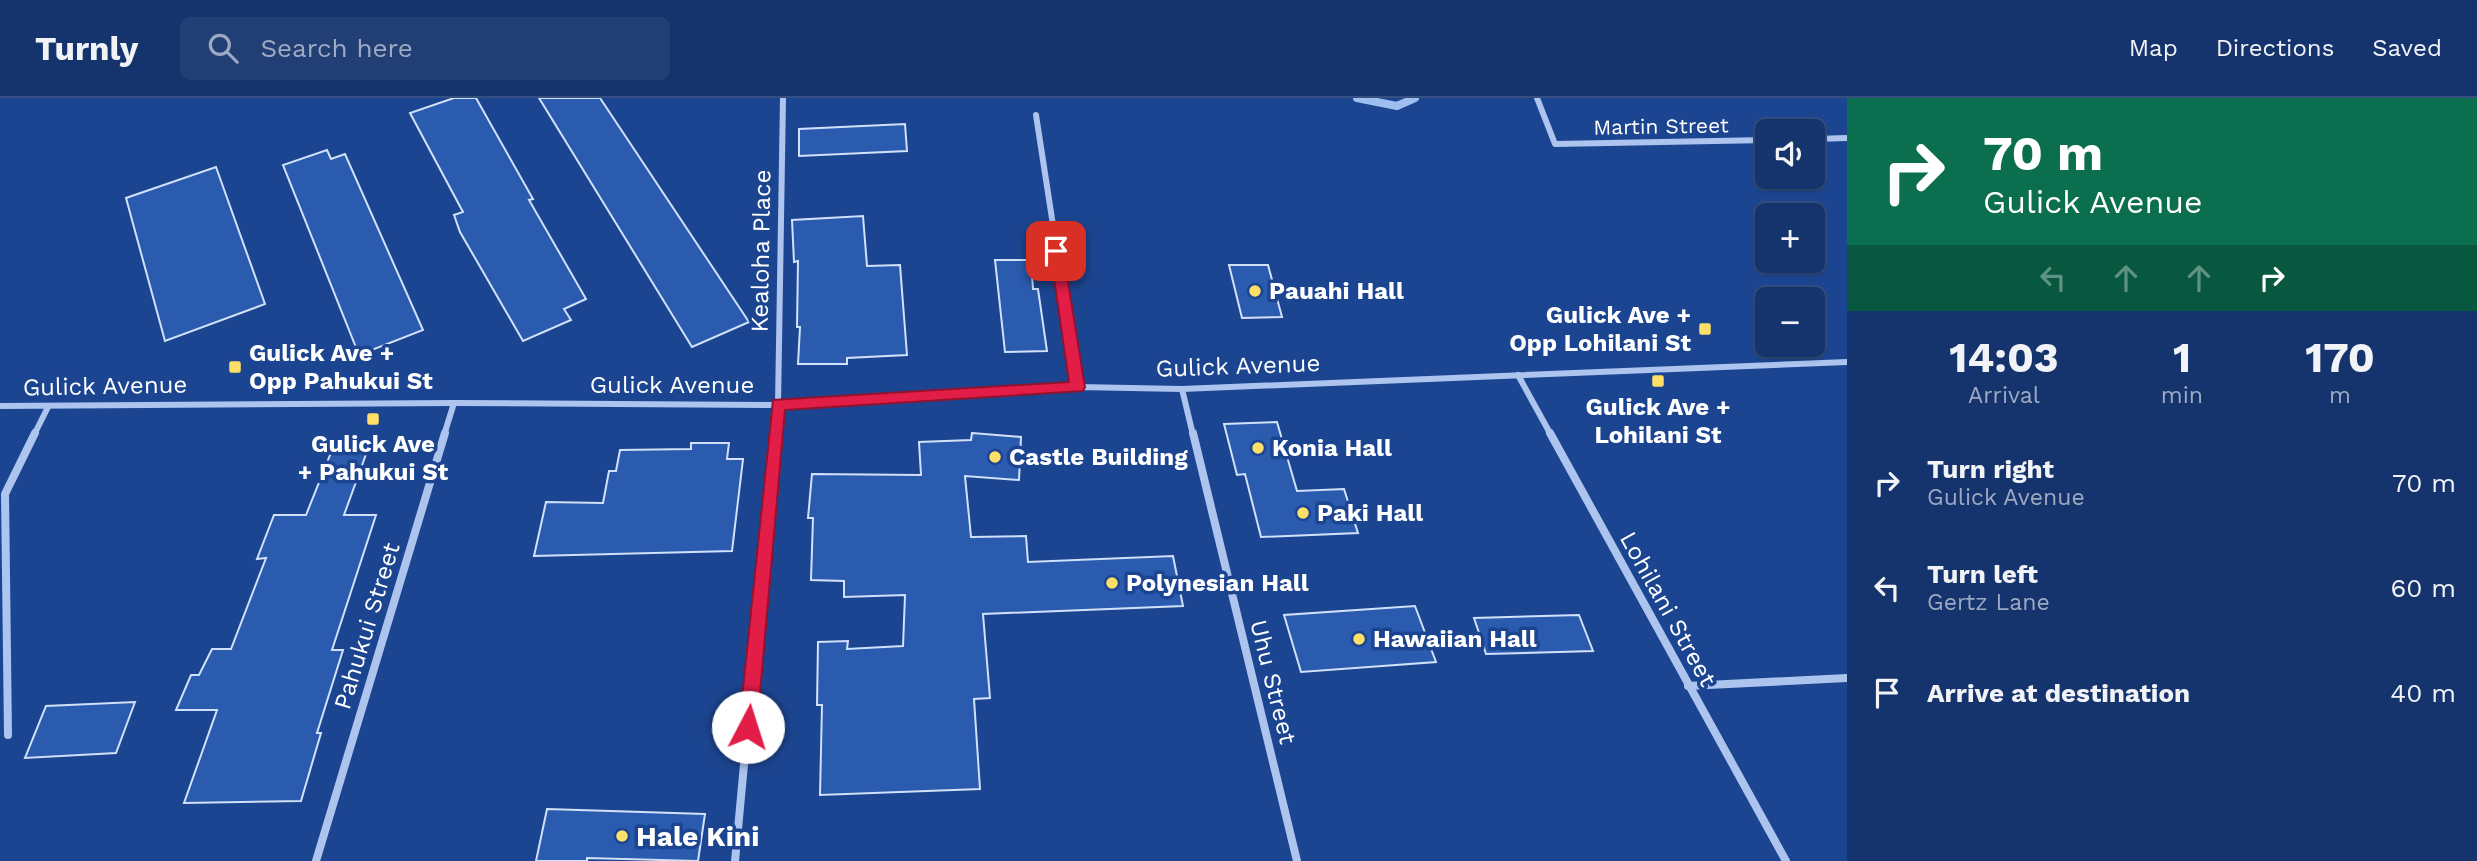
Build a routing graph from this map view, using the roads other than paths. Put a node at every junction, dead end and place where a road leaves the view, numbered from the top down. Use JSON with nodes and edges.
{"nodes":[{"id":1,"x":783,"y":98,"type":"edge"},
{"id":2,"x":1537,"y":98,"type":"edge"},
{"id":3,"x":1036,"y":115,"type":"dead end"},
{"id":4,"x":1847,"y":138,"type":"edge"},
{"id":5,"x":1825,"y":139,"type":"edge"},
{"id":6,"x":1755,"y":140,"type":"edge"},
{"id":7,"x":1847,"y":362,"type":"edge"},
{"id":8,"x":1518,"y":375,"type":"junction"},
{"id":9,"x":1077,"y":387,"type":"junction"},
{"id":10,"x":1182,"y":389,"type":"junction"},
{"id":11,"x":454,"y":403,"type":"junction"},
{"id":12,"x":778,"y":405,"type":"junction"},
{"id":13,"x":0,"y":407,"type":"edge"},
{"id":14,"x":48,"y":407,"type":"junction"},
{"id":15,"x":1847,"y":678,"type":"edge"},
{"id":16,"x":1688,"y":685,"type":"junction"},
{"id":17,"x":8,"y":735,"type":"dead end"},
{"id":18,"x":316,"y":861,"type":"edge"},
{"id":19,"x":735,"y":861,"type":"edge"},
{"id":20,"x":1297,"y":861,"type":"edge"},
{"id":21,"x":1786,"y":861,"type":"edge"}],
"edges":[{"from":1,"to":12,"type":"street","name":"Kealoha Place"},
{"from":2,"to":6,"type":"street","name":"Martin Street"},
{"from":3,"to":9,"type":"street"},
{"from":4,"to":5,"type":"street"},
{"from":7,"to":8,"type":"street","name":"Gulick Avenue"},
{"from":8,"to":10,"type":"street","name":"Gulick Avenue"},
{"from":8,"to":16,"type":"street","name":"Lohilani Street"},
{"from":9,"to":10,"type":"street","name":"Gulick Avenue"},
{"from":9,"to":12,"type":"street","name":"Gulick Avenue"},
{"from":10,"to":20,"type":"street","name":"Uhu Street"},
{"from":11,"to":12,"type":"street","name":"Gulick Avenue"},
{"from":11,"to":14,"type":"street","name":"Gulick Avenue"},
{"from":11,"to":18,"type":"street","name":"Pahukui Street"},
{"from":12,"to":19,"type":"street","name":"Kealoha Place"},
{"from":13,"to":14,"type":"street","name":"Gulick Avenue"},
{"from":14,"to":17,"type":"street"},
{"from":15,"to":16,"type":"street"},
{"from":16,"to":21,"type":"street","name":"Lohilani Street"}]}
